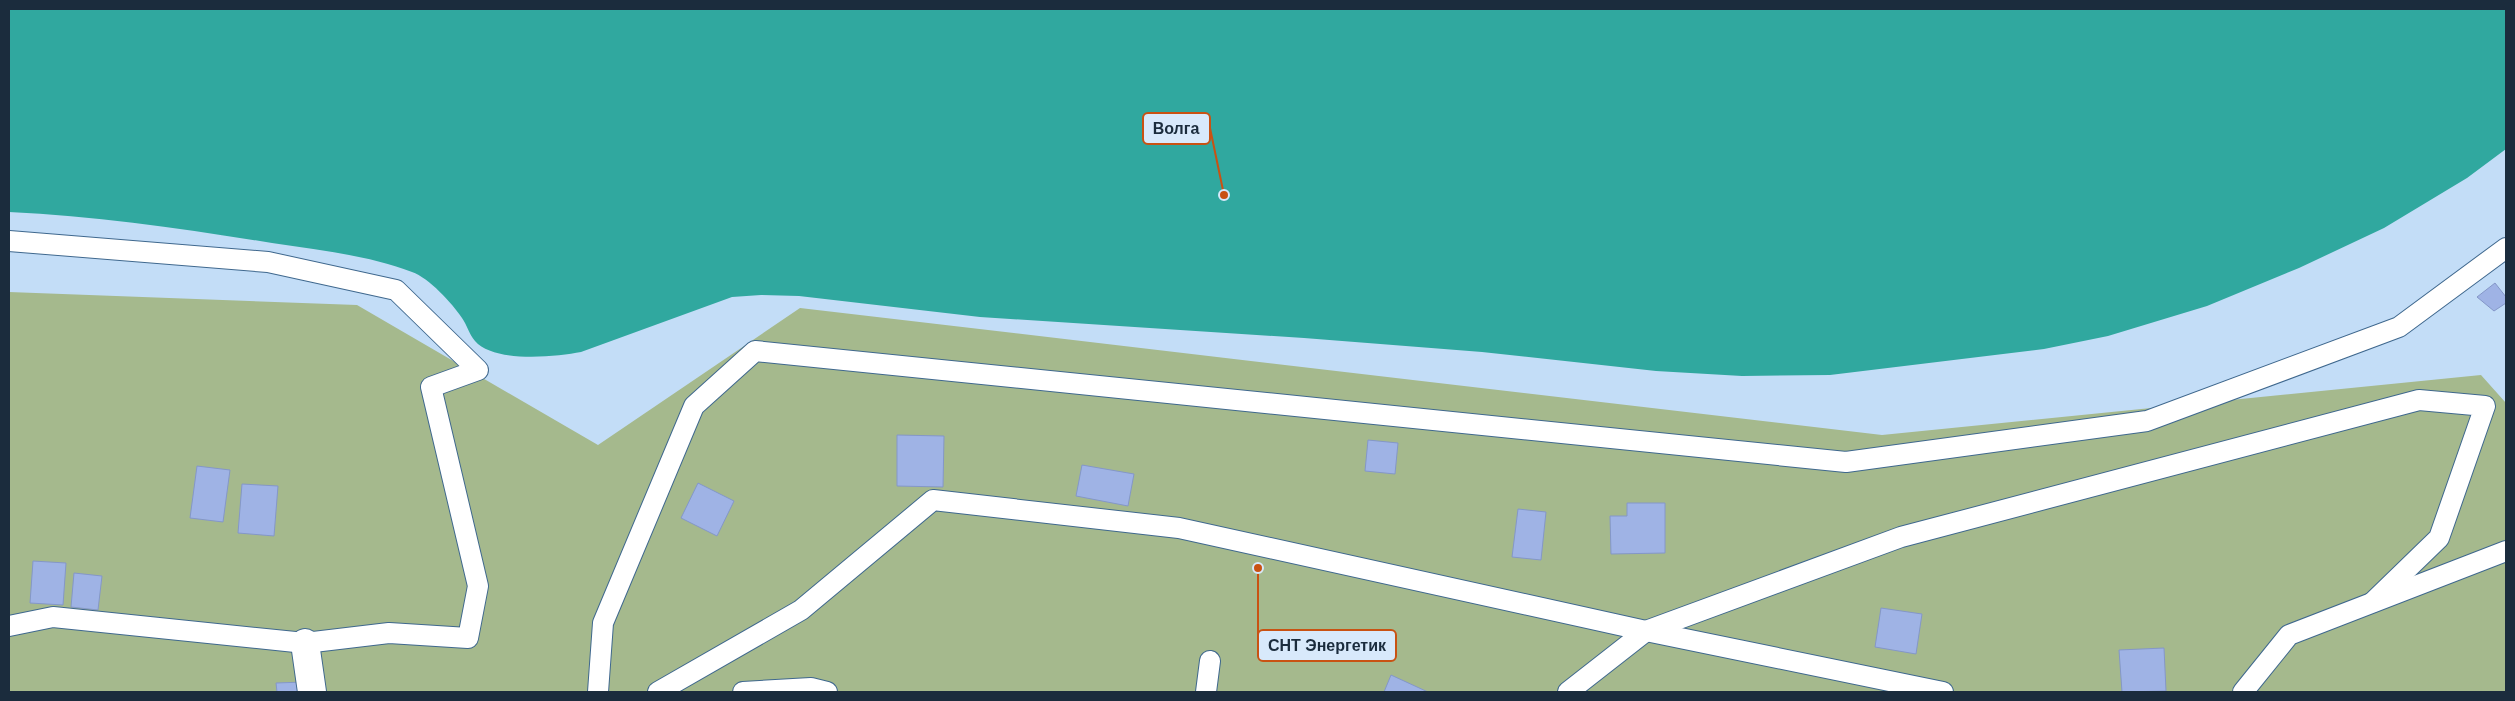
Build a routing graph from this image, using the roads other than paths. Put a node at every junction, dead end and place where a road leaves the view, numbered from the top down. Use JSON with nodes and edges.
{"nodes":[{"id":1,"x":9,"y":240,"type":"edge"},
{"id":2,"x":2506,"y":248,"type":"edge"},
{"id":3,"x":2506,"y":551,"type":"edge"},
{"id":4,"x":2373,"y":602,"type":"junction"},
{"id":5,"x":9,"y":626,"type":"edge"},
{"id":6,"x":1646,"y":631,"type":"junction"},
{"id":7,"x":305,"y":643,"type":"junction"},
{"id":8,"x":1210,"y":661,"type":"dead end"},
{"id":9,"x":312,"y":692,"type":"edge"},
{"id":10,"x":598,"y":692,"type":"edge"},
{"id":11,"x":658,"y":692,"type":"edge"},
{"id":12,"x":742,"y":692,"type":"edge"},
{"id":13,"x":826,"y":692,"type":"edge"},
{"id":14,"x":1206,"y":692,"type":"edge"},
{"id":15,"x":1568,"y":692,"type":"edge"},
{"id":16,"x":1943,"y":692,"type":"edge"},
{"id":17,"x":2243,"y":692,"type":"edge"}],
"edges":[{"from":1,"to":7,"type":"lane"},
{"from":2,"to":10,"type":"lane"},
{"from":3,"to":4,"type":"lane"},
{"from":4,"to":6,"type":"lane"},
{"from":4,"to":17,"type":"lane"},
{"from":5,"to":7,"type":"lane"},
{"from":6,"to":11,"type":"lane"},
{"from":6,"to":15,"type":"lane"},
{"from":6,"to":16,"type":"lane"},
{"from":7,"to":9,"type":"street"},
{"from":8,"to":14,"type":"lane"},
{"from":12,"to":13,"type":"lane"}]}
